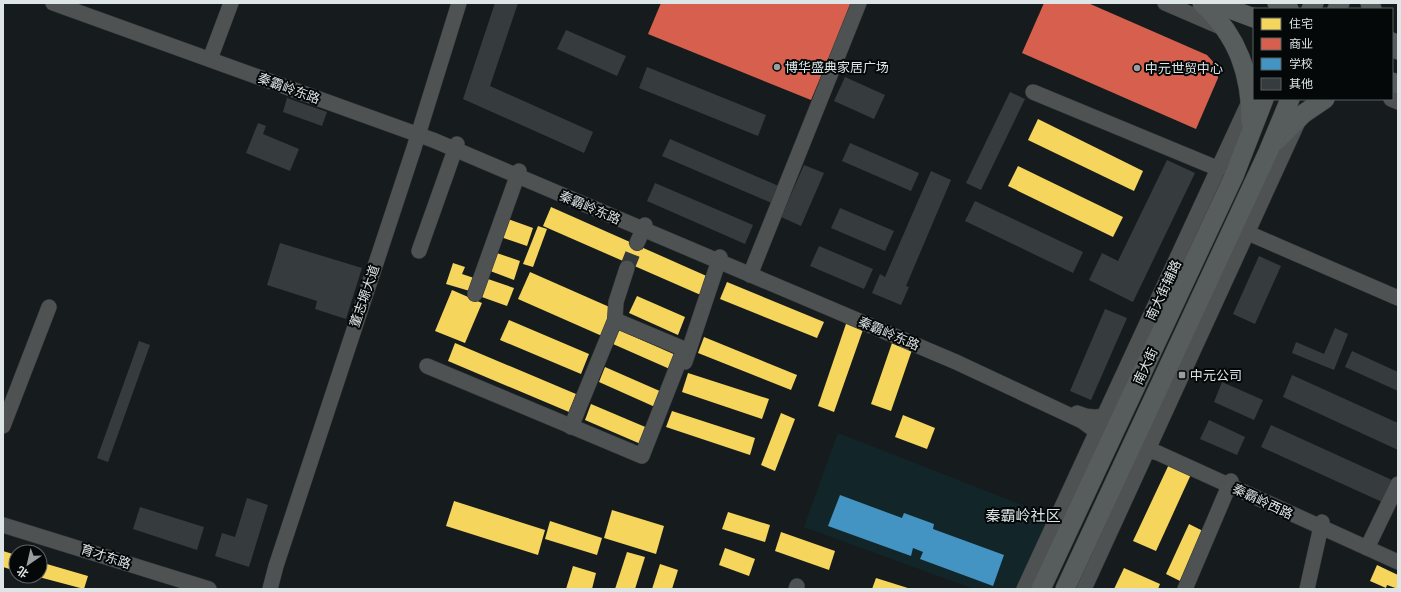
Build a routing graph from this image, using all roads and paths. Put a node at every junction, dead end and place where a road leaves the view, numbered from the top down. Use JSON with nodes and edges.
{"nodes":[{"id":1,"x":53,"y":3,"type":"edge"},
{"id":2,"x":68,"y":3,"type":"edge"},
{"id":3,"x":231,"y":3,"type":"edge"},
{"id":4,"x":453,"y":3,"type":"edge"},
{"id":5,"x":459,"y":3,"type":"edge"},
{"id":6,"x":859,"y":3,"type":"edge"},
{"id":7,"x":1165,"y":3,"type":"edge"},
{"id":8,"x":1202,"y":3,"type":"edge"},
{"id":9,"x":1214,"y":3,"type":"edge"},
{"id":10,"x":1277,"y":3,"type":"edge"},
{"id":11,"x":1288,"y":8,"type":"edge"},
{"id":12,"x":1253,"y":18,"type":"edge"},
{"id":13,"x":1225,"y":28,"type":"junction"},
{"id":14,"x":211,"y":57,"type":"junction"},
{"id":15,"x":1253,"y":90,"type":"edge"},
{"id":16,"x":1033,"y":92,"type":"dead end"},
{"id":17,"x":1257,"y":100,"type":"edge"},
{"id":18,"x":1258,"y":100,"type":"edge"},
{"id":19,"x":1290,"y":100,"type":"edge"},
{"id":20,"x":1324,"y":100,"type":"edge"},
{"id":21,"x":1301,"y":116,"type":"junction"},
{"id":22,"x":415,"y":131,"type":"junction"},
{"id":23,"x":456,"y":147,"type":"junction"},
{"id":24,"x":1268,"y":152,"type":"junction"},
{"id":25,"x":1219,"y":169,"type":"junction"},
{"id":26,"x":518,"y":173,"type":"junction"},
{"id":27,"x":1248,"y":233,"type":"junction"},
{"id":28,"x":419,"y":251,"type":"dead end"},
{"id":29,"x":720,"y":259,"type":"junction"},
{"id":30,"x":627,"y":268,"type":"tunnel mouth"},
{"id":31,"x":751,"y":273,"type":"junction"},
{"id":32,"x":475,"y":294,"type":"dead end"},
{"id":33,"x":1398,"y":298,"type":"edge"},
{"id":34,"x":49,"y":307,"type":"dead end"},
{"id":35,"x":615,"y":320,"type":"junction"},
{"id":36,"x":427,"y":366,"type":"dead end"},
{"id":37,"x":1125,"y":408,"type":"junction"},
{"id":38,"x":1104,"y":417,"type":"junction"},
{"id":39,"x":1143,"y":422,"type":"junction"},
{"id":40,"x":3,"y":426,"type":"edge"},
{"id":41,"x":571,"y":427,"type":"junction"},
{"id":42,"x":661,"y":430,"type":"dead end"},
{"id":43,"x":1097,"y":432,"type":"junction"},
{"id":44,"x":1150,"y":446,"type":"junction"},
{"id":45,"x":1106,"y":449,"type":"junction"},
{"id":46,"x":1128,"y":456,"type":"junction"},
{"id":47,"x":1230,"y":483,"type":"junction"},
{"id":48,"x":1398,"y":484,"type":"edge"},
{"id":49,"x":3,"y":525,"type":"edge"},
{"id":50,"x":1322,"y":525,"type":"junction"},
{"id":51,"x":3,"y":532,"type":"edge"},
{"id":52,"x":1368,"y":546,"type":"junction"},
{"id":53,"x":1398,"y":557,"type":"edge"},
{"id":54,"x":1398,"y":562,"type":"edge"},
{"id":55,"x":187,"y":589,"type":"edge"},
{"id":56,"x":209,"y":589,"type":"edge"},
{"id":57,"x":265,"y":589,"type":"edge"},
{"id":58,"x":270,"y":589,"type":"edge"},
{"id":59,"x":1024,"y":589,"type":"edge"},
{"id":60,"x":1042,"y":589,"type":"edge"},
{"id":61,"x":1065,"y":589,"type":"edge"},
{"id":62,"x":1084,"y":589,"type":"edge"},
{"id":63,"x":1185,"y":589,"type":"edge"},
{"id":64,"x":1307,"y":589,"type":"edge"}],
"edges":[{"from":1,"to":14,"type":"street","name":"秦霸岭东路"},
{"from":2,"to":14,"type":"street","name":"秦霸岭东路"},
{"from":3,"to":14,"type":"street"},
{"from":4,"to":22,"type":"street","name":"董志塬大道"},
{"from":5,"to":22,"type":"street","name":"董志塬大道"},
{"from":6,"to":31,"type":"street"},
{"from":7,"to":13,"type":"street"},
{"from":8,"to":13,"type":"main road","name":"南大街"},
{"from":9,"to":12,"type":"main road"},
{"from":10,"to":11,"type":"main road"},
{"from":13,"to":15,"type":"main road","name":"南大街"},
{"from":14,"to":22,"type":"street","name":"秦霸岭东路"},
{"from":16,"to":25,"type":"street"},
{"from":17,"to":25,"type":"street","name":"南大街辅路"},
{"from":18,"to":37,"type":"main road","name":"南大街"},
{"from":19,"to":24,"type":"main road"},
{"from":20,"to":21,"type":"main road"},
{"from":21,"to":24,"type":"main road"},
{"from":21,"to":27,"type":"street"},
{"from":22,"to":23,"type":"street","name":"秦霸岭东路"},
{"from":22,"to":57,"type":"street","name":"董志塬大道"},
{"from":22,"to":58,"type":"street","name":"董志塬大道"},
{"from":23,"to":26,"type":"street","name":"秦霸岭东路"},
{"from":23,"to":28,"type":"street"},
{"from":24,"to":39,"type":"main road","name":"南大街"},
{"from":25,"to":38,"type":"street","name":"南大街辅路"},
{"from":26,"to":29,"type":"street","name":"秦霸岭东路"},
{"from":26,"to":32,"type":"street"},
{"from":27,"to":33,"type":"street"},
{"from":27,"to":44,"type":"street"},
{"from":29,"to":31,"type":"street","name":"秦霸岭东路"},
{"from":29,"to":42,"type":"street"},
{"from":30,"to":35,"type":"street"},
{"from":31,"to":38,"type":"street","name":"秦霸岭东路"},
{"from":31,"to":43,"type":"street","name":"秦霸岭东路"},
{"from":34,"to":40,"type":"street"},
{"from":35,"to":41,"type":"street"},
{"from":35,"to":41,"type":"street"},
{"from":36,"to":41,"type":"street"},
{"from":37,"to":38,"type":"street","name":"秦霸岭东路"},
{"from":37,"to":45,"type":"main road","name":"南大街"},
{"from":38,"to":43,"type":"street","name":"南大街辅路"},
{"from":39,"to":44,"type":"street"},
{"from":39,"to":46,"type":"main road","name":"南大街"},
{"from":43,"to":45,"type":"street","name":"秦霸岭东路"},
{"from":43,"to":59,"type":"street","name":"南大街辅路"},
{"from":44,"to":46,"type":"street"},
{"from":44,"to":47,"type":"street","name":"秦霸岭西路"},
{"from":44,"to":62,"type":"street"},
{"from":45,"to":60,"type":"main road","name":"南大街"},
{"from":46,"to":61,"type":"main road","name":"南大街"},
{"from":47,"to":50,"type":"street","name":"秦霸岭西路"},
{"from":47,"to":63,"type":"street"},
{"from":48,"to":52,"type":"street"},
{"from":49,"to":56,"type":"street","name":"育才东路"},
{"from":50,"to":52,"type":"street","name":"秦霸岭西路"},
{"from":50,"to":64,"type":"street"},
{"from":51,"to":55,"type":"street","name":"育才东路"},
{"from":52,"to":53,"type":"street","name":"秦霸岭西路"},
{"from":52,"to":54,"type":"street","name":"秦霸岭西路"}]}
